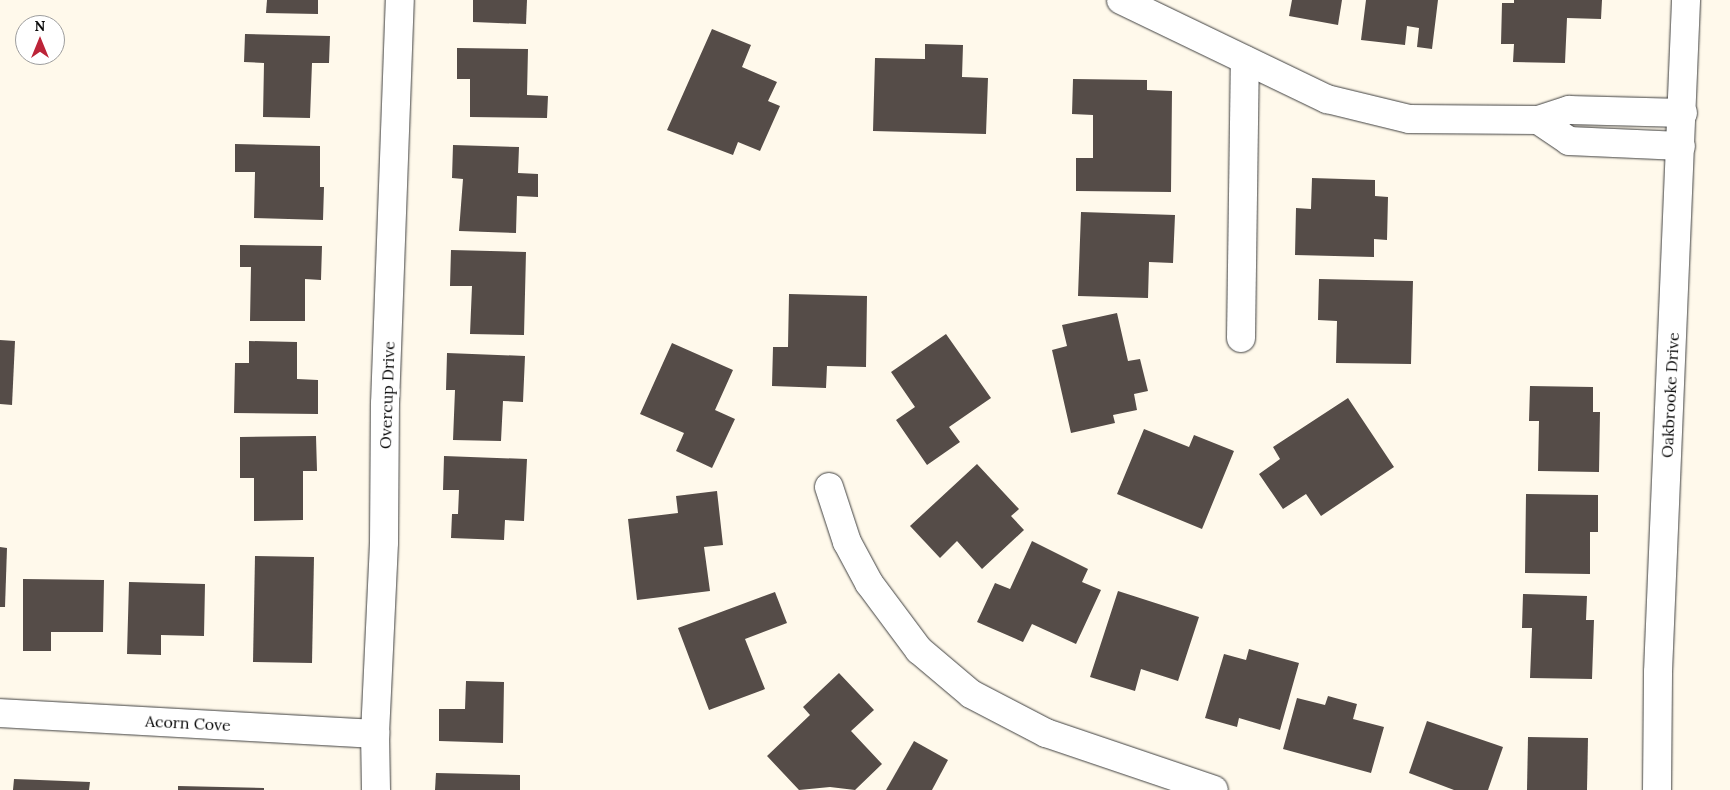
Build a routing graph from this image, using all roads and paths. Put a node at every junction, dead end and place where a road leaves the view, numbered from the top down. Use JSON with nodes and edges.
{"nodes":[{"id":1,"x":400,"y":0,"type":"edge"},
{"id":2,"x":1120,"y":0,"type":"edge"},
{"id":3,"x":1686,"y":0,"type":"edge"},
{"id":4,"x":1245,"y":60,"type":"junction"},
{"id":5,"x":1588,"y":110,"type":"junction"},
{"id":6,"x":1683,"y":113,"type":"junction"},
{"id":7,"x":1538,"y":120,"type":"junction"},
{"id":8,"x":1586,"y":142,"type":"junction"},
{"id":9,"x":1681,"y":146,"type":"junction"},
{"id":10,"x":1241,"y":338,"type":"dead end"},
{"id":11,"x":830,"y":487,"type":"dead end"},
{"id":12,"x":0,"y":712,"type":"edge"},
{"id":13,"x":375,"y":734,"type":"junction"},
{"id":14,"x":376,"y":790,"type":"edge"},
{"id":15,"x":1214,"y":790,"type":"edge"},
{"id":16,"x":1657,"y":790,"type":"edge"}],
"edges":[{"from":1,"to":13,"type":"street","name":"Overcup Drive"},
{"from":2,"to":4,"type":"street"},
{"from":3,"to":6,"type":"street","name":"Oakbrooke Drive"},
{"from":4,"to":7,"type":"street"},
{"from":4,"to":10,"type":"street"},
{"from":5,"to":6,"type":"street"},
{"from":5,"to":7,"type":"street"},
{"from":5,"to":8,"type":"street"},
{"from":6,"to":9,"type":"street","name":"Oakbrooke Drive"},
{"from":7,"to":8,"type":"street"},
{"from":8,"to":9,"type":"street"},
{"from":9,"to":16,"type":"street","name":"Oakbrooke Drive"},
{"from":11,"to":15,"type":"street"},
{"from":12,"to":13,"type":"street","name":"Acorn Cove"},
{"from":13,"to":14,"type":"street","name":"Overcup Drive"}]}
